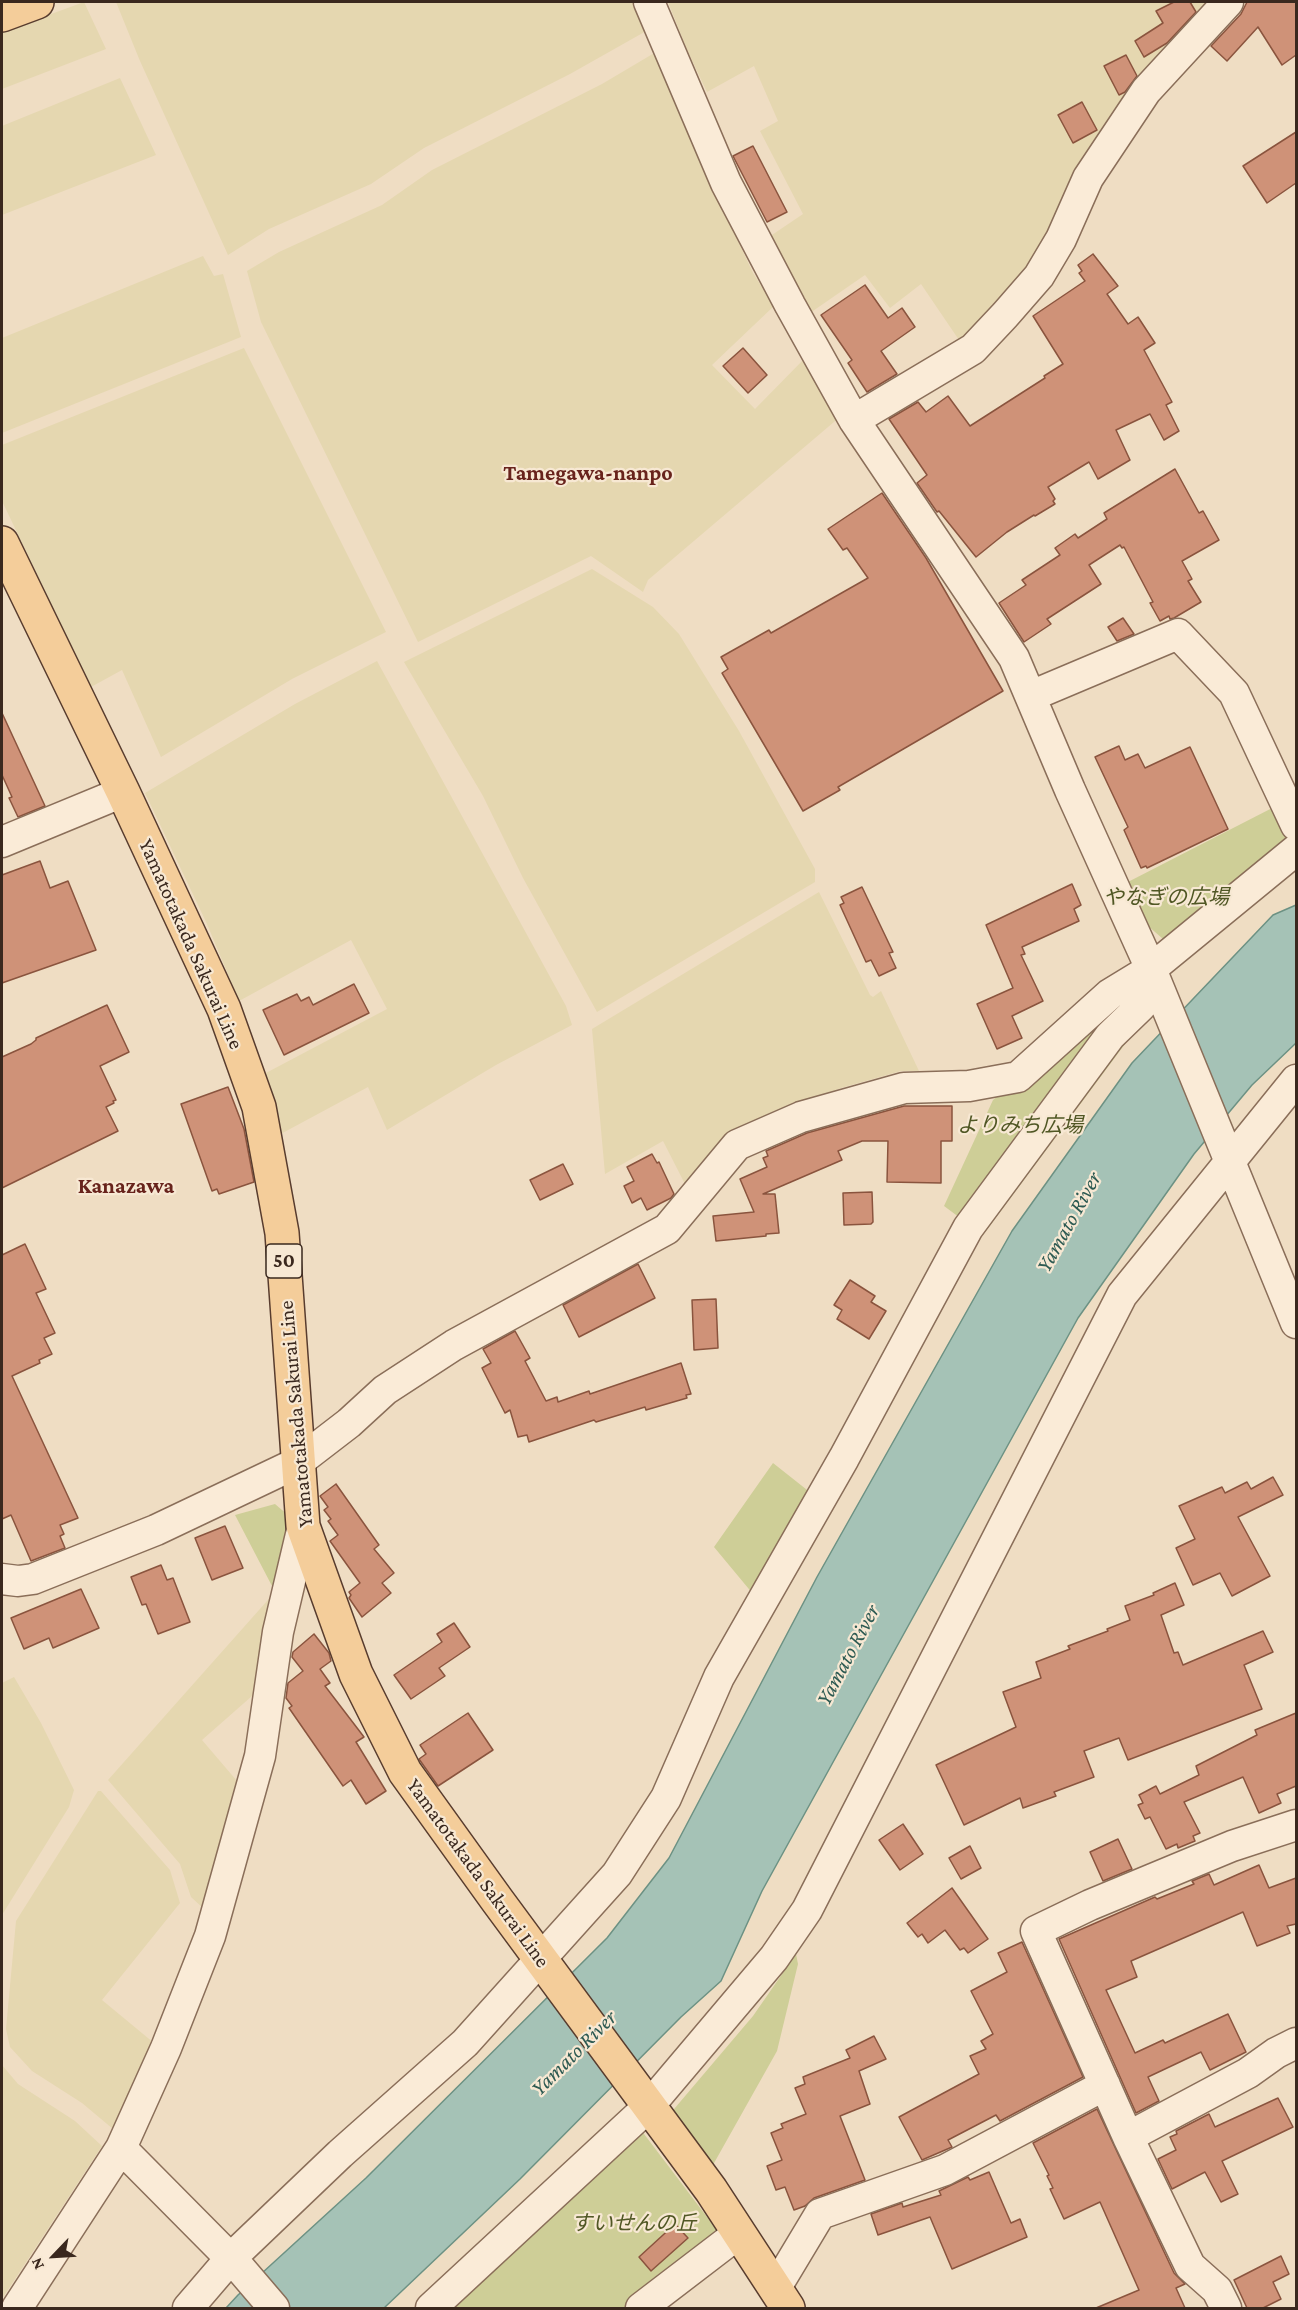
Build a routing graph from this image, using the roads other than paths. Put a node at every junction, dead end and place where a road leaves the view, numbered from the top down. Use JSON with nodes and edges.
{"nodes":[{"id":1,"x":37,"y":2,"type":"edge"},
{"id":2,"x":649,"y":2,"type":"edge"},
{"id":3,"x":1228,"y":2,"type":"edge"},
{"id":4,"x":2,"y":15,"type":"edge"},
{"id":5,"x":854,"y":420,"type":"junction"},
{"id":6,"x":2,"y":543,"type":"edge"},
{"id":7,"x":1032,"y":696,"type":"junction"},
{"id":8,"x":123,"y":792,"type":"junction"},
{"id":9,"x":1296,"y":825,"type":"edge"},
{"id":10,"x":2,"y":842,"type":"edge"},
{"id":11,"x":1296,"y":850,"type":"edge"},
{"id":12,"x":1155,"y":980,"type":"junction"},
{"id":13,"x":1296,"y":1080,"type":"edge"},
{"id":14,"x":1227,"y":1158,"type":"junction"},
{"id":15,"x":1296,"y":1323,"type":"edge"},
{"id":16,"x":297,"y":1463,"type":"junction"},
{"id":17,"x":303,"y":1527,"type":"junction"},
{"id":18,"x":2,"y":1579,"type":"edge"},
{"id":19,"x":1296,"y":1825,"type":"edge"},
{"id":20,"x":544,"y":1965,"type":"junction"},
{"id":21,"x":1296,"y":2043,"type":"edge"},
{"id":22,"x":1105,"y":2085,"type":"junction"},
{"id":23,"x":644,"y":2102,"type":"junction"},
{"id":24,"x":1128,"y":2137,"type":"junction"},
{"id":25,"x":121,"y":2148,"type":"junction"},
{"id":26,"x":739,"y":2233,"type":"junction"},
{"id":27,"x":234,"y":2263,"type":"junction"},
{"id":28,"x":781,"y":2299,"type":"edge"},
{"id":29,"x":17,"y":2308,"type":"edge"},
{"id":30,"x":188,"y":2308,"type":"edge"},
{"id":31,"x":274,"y":2308,"type":"edge"},
{"id":32,"x":431,"y":2308,"type":"edge"},
{"id":33,"x":641,"y":2308,"type":"edge"},
{"id":34,"x":1226,"y":2308,"type":"edge"}],
"edges":[{"from":1,"to":4,"type":"main road"},
{"from":2,"to":5,"type":"street"},
{"from":3,"to":5,"type":"street"},
{"from":5,"to":7,"type":"street"},
{"from":6,"to":8,"type":"main road","name":"Yamatotakada Sakurai Line","number":"50"},
{"from":7,"to":9,"type":"street"},
{"from":7,"to":12,"type":"street"},
{"from":8,"to":10,"type":"street"},
{"from":8,"to":16,"type":"main road","name":"Yamatotakada Sakurai Line","number":"50"},
{"from":11,"to":12,"type":"street"},
{"from":12,"to":14,"type":"street"},
{"from":12,"to":16,"type":"street"},
{"from":12,"to":20,"type":"street"},
{"from":13,"to":14,"type":"street"},
{"from":14,"to":15,"type":"street"},
{"from":14,"to":23,"type":"street"},
{"from":16,"to":17,"type":"main road","name":"Yamatotakada Sakurai Line","number":"50"},
{"from":16,"to":18,"type":"street"},
{"from":17,"to":20,"type":"main road","name":"Yamatotakada Sakurai Line","number":"50"},
{"from":17,"to":25,"type":"street"},
{"from":19,"to":22,"type":"street"},
{"from":20,"to":23,"type":"main road","name":"Yamatotakada Sakurai Line","number":"50"},
{"from":20,"to":27,"type":"street"},
{"from":21,"to":24,"type":"street"},
{"from":22,"to":24,"type":"street"},
{"from":22,"to":28,"type":"street"},
{"from":23,"to":26,"type":"main road","name":"Yamatotakada Sakurai Line","number":"50"},
{"from":23,"to":32,"type":"street"},
{"from":24,"to":34,"type":"street"},
{"from":25,"to":27,"type":"street"},
{"from":25,"to":29,"type":"street"},
{"from":26,"to":28,"type":"main road","name":"Yamatotakada Sakurai Line","number":"50"},
{"from":26,"to":33,"type":"street"},
{"from":27,"to":30,"type":"street"},
{"from":27,"to":31,"type":"street"}]}
